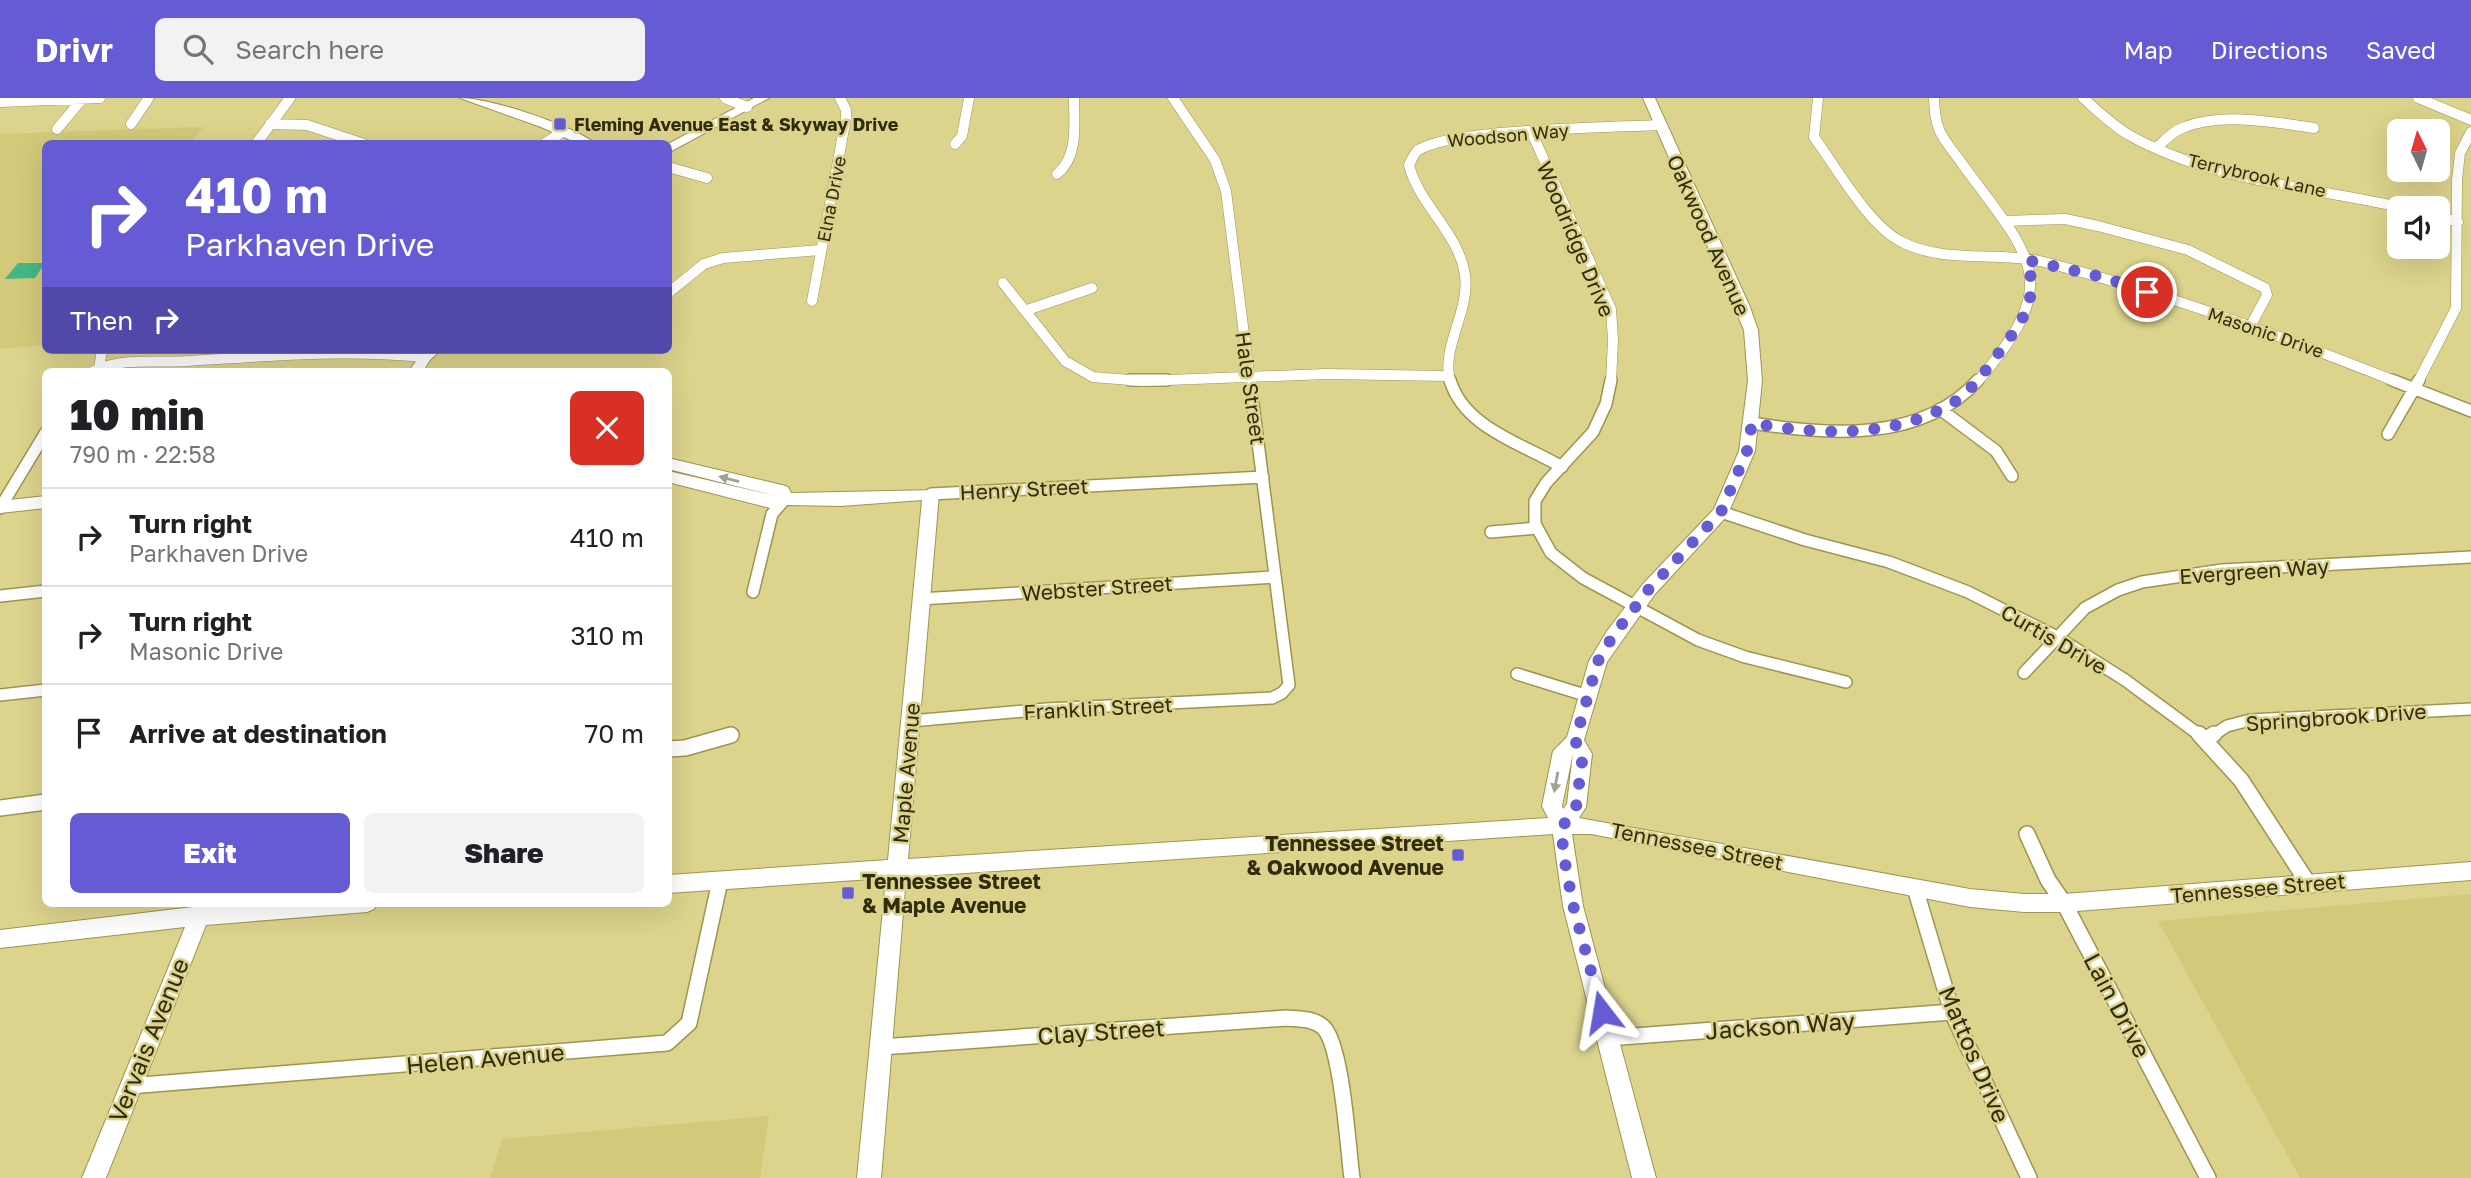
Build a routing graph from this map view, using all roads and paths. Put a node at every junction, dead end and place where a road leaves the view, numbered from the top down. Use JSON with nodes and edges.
{"nodes":[{"id":1,"x":100,"y":98,"type":"edge"},
{"id":2,"x":138,"y":98,"type":"edge"},
{"id":3,"x":289,"y":98,"type":"edge"},
{"id":4,"x":466,"y":98,"type":"edge"},
{"id":5,"x":725,"y":98,"type":"edge"},
{"id":6,"x":763,"y":98,"type":"edge"},
{"id":7,"x":840,"y":98,"type":"edge"},
{"id":8,"x":969,"y":98,"type":"edge"},
{"id":9,"x":1074,"y":98,"type":"edge"},
{"id":10,"x":1173,"y":98,"type":"edge"},
{"id":11,"x":1648,"y":98,"type":"edge"},
{"id":12,"x":1818,"y":98,"type":"edge"},
{"id":13,"x":1934,"y":98,"type":"edge"},
{"id":14,"x":2083,"y":98,"type":"edge"},
{"id":15,"x":2417,"y":98,"type":"edge"},
{"id":16,"x":83,"y":99,"type":"edge"},
{"id":17,"x":0,"y":102,"type":"edge"},
{"id":18,"x":747,"y":107,"type":"junction"},
{"id":19,"x":2471,"y":120,"type":"edge"},
{"id":20,"x":131,"y":124,"type":"dead end"},
{"id":21,"x":270,"y":124,"type":"junction"},
{"id":22,"x":1658,"y":125,"type":"junction"},
{"id":23,"x":2314,"y":128,"type":"dead end"},
{"id":24,"x":57,"y":129,"type":"dead end"},
{"id":25,"x":1531,"y":131,"type":"junction"},
{"id":26,"x":562,"y":132,"type":"junction"},
{"id":27,"x":2471,"y":132,"type":"edge"},
{"id":28,"x":259,"y":140,"type":"edge"},
{"id":29,"x":352,"y":140,"type":"edge"},
{"id":30,"x":550,"y":140,"type":"edge"},
{"id":31,"x":581,"y":140,"type":"edge"},
{"id":32,"x":955,"y":144,"type":"dead end"},
{"id":33,"x":672,"y":147,"type":"edge"},
{"id":34,"x":2156,"y":148,"type":"junction"},
{"id":35,"x":672,"y":168,"type":"edge"},
{"id":36,"x":1057,"y":174,"type":"dead end"},
{"id":37,"x":707,"y":178,"type":"dead end"},
{"id":38,"x":2387,"y":204,"type":"edge"},
{"id":39,"x":2450,"y":220,"type":"edge"},
{"id":40,"x":2004,"y":221,"type":"junction"},
{"id":41,"x":2458,"y":222,"type":"junction"},
{"id":42,"x":2458,"y":249,"type":"junction"},
{"id":43,"x":820,"y":250,"type":"junction"},
{"id":44,"x":2471,"y":253,"type":"edge"},
{"id":45,"x":2027,"y":260,"type":"junction"},
{"id":46,"x":1003,"y":283,"type":"dead end"},
{"id":47,"x":1092,"y":288,"type":"dead end"},
{"id":48,"x":672,"y":290,"type":"edge"},
{"id":49,"x":812,"y":301,"type":"dead end"},
{"id":50,"x":1027,"y":310,"type":"junction"},
{"id":51,"x":2251,"y":325,"type":"junction"},
{"id":52,"x":224,"y":354,"type":"edge"},
{"id":53,"x":100,"y":368,"type":"edge"},
{"id":54,"x":1447,"y":376,"type":"junction"},
{"id":55,"x":1250,"y":377,"type":"junction"},
{"id":56,"x":2415,"y":388,"type":"junction"},
{"id":57,"x":1940,"y":409,"type":"junction"},
{"id":58,"x":2471,"y":411,"type":"edge"},
{"id":59,"x":1752,"y":423,"type":"junction"},
{"id":60,"x":2388,"y":434,"type":"dead end"},
{"id":61,"x":42,"y":439,"type":"edge"},
{"id":62,"x":672,"y":464,"type":"edge"},
{"id":63,"x":1562,"y":467,"type":"junction"},
{"id":64,"x":2012,"y":476,"type":"dead end"},
{"id":65,"x":672,"y":477,"type":"edge"},
{"id":66,"x":1263,"y":477,"type":"junction"},
{"id":67,"x":931,"y":494,"type":"junction"},
{"id":68,"x":785,"y":499,"type":"junction"},
{"id":69,"x":42,"y":502,"type":"edge"},
{"id":70,"x":0,"y":507,"type":"edge"},
{"id":71,"x":1721,"y":512,"type":"junction"},
{"id":72,"x":1537,"y":528,"type":"junction"},
{"id":73,"x":1491,"y":532,"type":"dead end"},
{"id":74,"x":2471,"y":557,"type":"edge"},
{"id":75,"x":1274,"y":577,"type":"junction"},
{"id":76,"x":42,"y":591,"type":"edge"},
{"id":77,"x":753,"y":592,"type":"dead end"},
{"id":78,"x":0,"y":596,"type":"edge"},
{"id":79,"x":920,"y":599,"type":"junction"},
{"id":80,"x":1636,"y":609,"type":"junction"},
{"id":81,"x":2057,"y":637,"type":"junction"},
{"id":82,"x":2024,"y":673,"type":"dead end"},
{"id":83,"x":1517,"y":674,"type":"dead end"},
{"id":84,"x":1846,"y":682,"type":"dead end"},
{"id":85,"x":42,"y":690,"type":"edge"},
{"id":86,"x":1283,"y":691,"type":"joint"},
{"id":87,"x":0,"y":695,"type":"edge"},
{"id":88,"x":1588,"y":696,"type":"junction"},
{"id":89,"x":2471,"y":709,"type":"edge"},
{"id":90,"x":911,"y":721,"type":"junction"},
{"id":91,"x":731,"y":735,"type":"dead end"},
{"id":92,"x":2205,"y":740,"type":"junction"},
{"id":93,"x":672,"y":749,"type":"edge"},
{"id":94,"x":42,"y":803,"type":"edge"},
{"id":95,"x":0,"y":808,"type":"edge"},
{"id":96,"x":1562,"y":827,"type":"junction"},
{"id":97,"x":2027,"y":834,"type":"dead end"},
{"id":98,"x":897,"y":870,"type":"junction"},
{"id":99,"x":2471,"y":871,"type":"edge"},
{"id":100,"x":720,"y":881,"type":"junction"},
{"id":101,"x":2308,"y":883,"type":"junction"},
{"id":102,"x":672,"y":884,"type":"edge"},
{"id":103,"x":1915,"y":888,"type":"junction"},
{"id":104,"x":2064,"y":903,"type":"junction"},
{"id":105,"x":273,"y":907,"type":"edge"},
{"id":106,"x":202,"y":910,"type":"edge"},
{"id":107,"x":0,"y":939,"type":"edge"},
{"id":108,"x":1952,"y":1012,"type":"junction"},
{"id":109,"x":1608,"y":1038,"type":"junction"},
{"id":110,"x":881,"y":1047,"type":"junction"},
{"id":111,"x":129,"y":1086,"type":"junction"},
{"id":112,"x":94,"y":1178,"type":"edge"},
{"id":113,"x":869,"y":1178,"type":"edge"},
{"id":114,"x":1352,"y":1178,"type":"edge"},
{"id":115,"x":1644,"y":1178,"type":"edge"},
{"id":116,"x":2029,"y":1178,"type":"edge"},
{"id":117,"x":2208,"y":1178,"type":"edge"}],
"edges":[{"from":1,"to":16,"type":"street"},
{"from":2,"to":20,"type":"street"},
{"from":3,"to":21,"type":"street"},
{"from":4,"to":26,"type":"main road"},
{"from":5,"to":18,"type":"street"},
{"from":6,"to":18,"type":"main road"},
{"from":7,"to":43,"type":"street","name":"Elna Drive"},
{"from":8,"to":32,"type":"street"},
{"from":9,"to":36,"type":"street"},
{"from":10,"to":55,"type":"street","name":"Hale Street"},
{"from":11,"to":22,"type":"main road","name":"Oakwood Avenue"},
{"from":12,"to":45,"type":"street","name":"Masonic Drive"},
{"from":13,"to":40,"type":"street"},
{"from":14,"to":34,"type":"street","name":"Terrybrook Lane"},
{"from":15,"to":19,"type":"street"},
{"from":16,"to":17,"type":"street"},
{"from":16,"to":24,"type":"street"},
{"from":18,"to":33,"type":"main road"},
{"from":21,"to":28,"type":"street"},
{"from":21,"to":29,"type":"street"},
{"from":22,"to":25,"type":"street","name":"Woodson Way"},
{"from":22,"to":59,"type":"main road","name":"Oakwood Avenue"},
{"from":23,"to":34,"type":"street"},
{"from":25,"to":54,"type":"street","name":"Woodson Way"},
{"from":25,"to":63,"type":"street","name":"Woodridge Drive"},
{"from":26,"to":30,"type":"street"},
{"from":26,"to":31,"type":"main road"},
{"from":27,"to":41,"type":"street"},
{"from":34,"to":38,"type":"street","name":"Terrybrook Lane"},
{"from":35,"to":37,"type":"street"},
{"from":39,"to":41,"type":"street"},
{"from":40,"to":45,"type":"street"},
{"from":40,"to":51,"type":"street"},
{"from":41,"to":42,"type":"street"},
{"from":42,"to":44,"type":"street"},
{"from":42,"to":56,"type":"street"},
{"from":43,"to":48,"type":"street"},
{"from":43,"to":49,"type":"street","name":"Elna Drive"},
{"from":45,"to":51,"type":"street","name":"Masonic Drive"},
{"from":45,"to":57,"type":"street"},
{"from":46,"to":50,"type":"street"},
{"from":47,"to":50,"type":"street"},
{"from":50,"to":55,"type":"street"},
{"from":51,"to":56,"type":"street","name":"Masonic Drive"},
{"from":52,"to":53,"type":"street"},
{"from":54,"to":55,"type":"street"},
{"from":54,"to":63,"type":"street"},
{"from":55,"to":66,"type":"street","name":"Hale Street"},
{"from":56,"to":58,"type":"street","name":"Masonic Drive"},
{"from":56,"to":60,"type":"street"},
{"from":57,"to":59,"type":"street"},
{"from":57,"to":64,"type":"street"},
{"from":59,"to":71,"type":"main road","name":"Oakwood Avenue"},
{"from":61,"to":70,"type":"street"},
{"from":68,"to":62,"type":"main road","name":"Henry Street","one_way":true},
{"from":63,"to":72,"type":"street","name":"Woodridge Drive"},
{"from":65,"to":68,"type":"main road","name":"Henry Street"},
{"from":66,"to":67,"type":"street","name":"Henry Street"},
{"from":66,"to":75,"type":"street","name":"Hale Street"},
{"from":67,"to":68,"type":"main road","name":"Henry Street"},
{"from":67,"to":79,"type":"main road","name":"Maple Avenue"},
{"from":68,"to":77,"type":"street"},
{"from":69,"to":70,"type":"main road"},
{"from":71,"to":80,"type":"main road","name":"Oakwood Avenue"},
{"from":71,"to":81,"type":"street","name":"Curtis Drive"},
{"from":72,"to":73,"type":"street"},
{"from":72,"to":80,"type":"street"},
{"from":74,"to":81,"type":"street","name":"Evergreen Way"},
{"from":75,"to":79,"type":"street","name":"Webster Street"},
{"from":75,"to":86,"type":"street","name":"Hale Street"},
{"from":76,"to":78,"type":"street"},
{"from":79,"to":90,"type":"main road","name":"Maple Avenue"},
{"from":80,"to":84,"type":"street"},
{"from":80,"to":88,"type":"main road","name":"Oakwood Avenue"},
{"from":81,"to":82,"type":"street","name":"Evergreen Way"},
{"from":81,"to":92,"type":"street","name":"Curtis Drive"},
{"from":83,"to":88,"type":"street"},
{"from":85,"to":87,"type":"street"},
{"from":86,"to":90,"type":"street","name":"Franklin Street"},
{"from":88,"to":96,"type":"main road","name":"Oakwood Avenue"},
{"from":89,"to":92,"type":"street","name":"Springbrook Drive"},
{"from":90,"to":98,"type":"main road","name":"Maple Avenue"},
{"from":91,"to":93,"type":"street"},
{"from":92,"to":101,"type":"street","name":"Curtis Drive"},
{"from":94,"to":95,"type":"street"},
{"from":96,"to":98,"type":"main road","name":"Tennessee Street"},
{"from":96,"to":103,"type":"main road","name":"Tennessee Street"},
{"from":96,"to":109,"type":"main road"},
{"from":97,"to":104,"type":"street","name":"Lain Drive"},
{"from":98,"to":100,"type":"main road","name":"Tennessee Street"},
{"from":98,"to":110,"type":"main road","name":"Maple Avenue"},
{"from":99,"to":101,"type":"main road","name":"Tennessee Street"},
{"from":100,"to":102,"type":"main road","name":"Tennessee Street"},
{"from":100,"to":111,"type":"street","name":"Helen Avenue"},
{"from":101,"to":104,"type":"main road","name":"Tennessee Street"},
{"from":103,"to":104,"type":"main road","name":"Tennessee Street"},
{"from":103,"to":108,"type":"street","name":"Mattos Drive"},
{"from":104,"to":117,"type":"street","name":"Lain Drive"},
{"from":105,"to":106,"type":"main road"},
{"from":106,"to":107,"type":"main road"},
{"from":106,"to":111,"type":"main road","name":"Vervais Avenue"},
{"from":108,"to":109,"type":"street","name":"Jackson Way"},
{"from":108,"to":116,"type":"street","name":"Mattos Drive"},
{"from":109,"to":115,"type":"main road"},
{"from":110,"to":113,"type":"main road","name":"Maple Avenue"},
{"from":110,"to":114,"type":"street","name":"Clay Street"},
{"from":111,"to":112,"type":"main road","name":"Vervais Avenue"}]}
